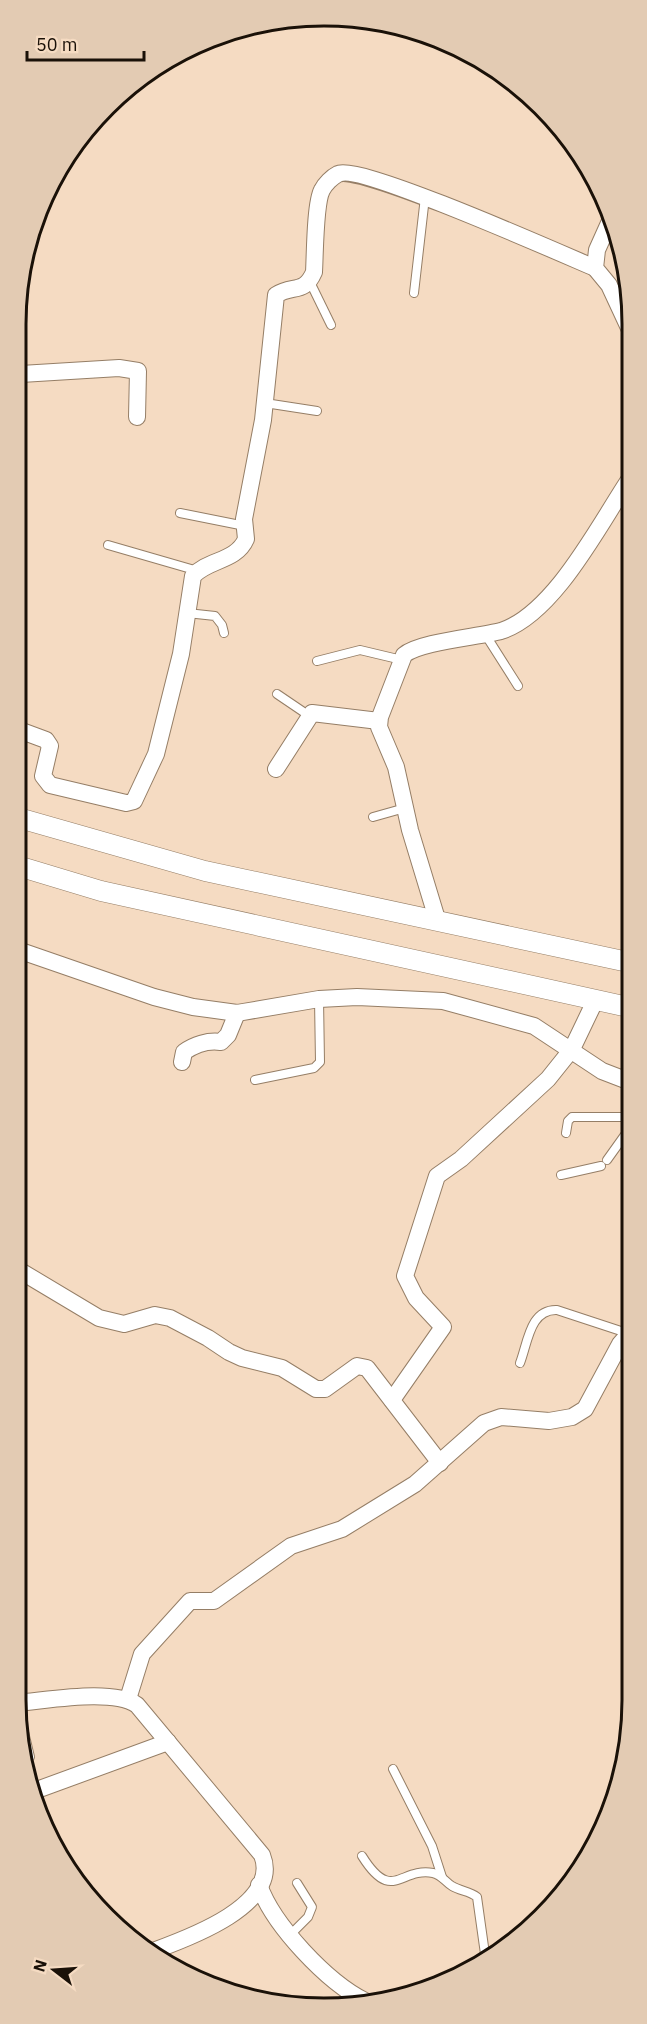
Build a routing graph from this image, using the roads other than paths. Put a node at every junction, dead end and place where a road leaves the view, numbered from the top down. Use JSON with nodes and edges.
{"nodes":[{"id":1,"x":425,"y":197,"type":"junction"},
{"id":2,"x":606,"y":229,"type":"edge"},
{"id":3,"x":595,"y":268,"type":"junction"},
{"id":4,"x":309,"y":282,"type":"junction"},
{"id":5,"x":414,"y":293,"type":"dead end"},
{"id":6,"x":621,"y":312,"type":"edge"},
{"id":7,"x":331,"y":325,"type":"dead end"},
{"id":8,"x":26,"y":374,"type":"edge"},
{"id":9,"x":265,"y":403,"type":"junction"},
{"id":10,"x":317,"y":411,"type":"dead end"},
{"id":11,"x":137,"y":417,"type":"dead end"},
{"id":12,"x":622,"y":496,"type":"edge"},
{"id":13,"x":180,"y":513,"type":"dead end"},
{"id":14,"x":245,"y":526,"type":"junction"},
{"id":15,"x":108,"y":545,"type":"dead end"},
{"id":16,"x":198,"y":570,"type":"junction"},
{"id":17,"x":187,"y":613,"type":"junction"},
{"id":18,"x":224,"y":633,"type":"dead end"},
{"id":19,"x":485,"y":634,"type":"junction"},
{"id":20,"x":402,"y":660,"type":"junction"},
{"id":21,"x":317,"y":661,"type":"dead end"},
{"id":22,"x":518,"y":686,"type":"dead end"},
{"id":23,"x":277,"y":694,"type":"dead end"},
{"id":24,"x":308,"y":715,"type":"junction"},
{"id":25,"x":379,"y":721,"type":"junction"},
{"id":26,"x":26,"y":733,"type":"edge"},
{"id":27,"x":276,"y":769,"type":"dead end"},
{"id":28,"x":405,"y":808,"type":"junction"},
{"id":29,"x":372,"y":817,"type":"dead end"},
{"id":30,"x":26,"y":820,"type":"edge"},
{"id":31,"x":26,"y":868,"type":"edge"},
{"id":32,"x":437,"y":919,"type":"junction"},
{"id":33,"x":26,"y":953,"type":"edge"},
{"id":34,"x":622,"y":961,"type":"edge"},
{"id":35,"x":320,"y":999,"type":"junction"},
{"id":36,"x":595,"y":1001,"type":"junction"},
{"id":37,"x":622,"y":1006,"type":"edge"},
{"id":38,"x":237,"y":1013,"type":"junction"},
{"id":39,"x":572,"y":1049,"type":"junction"},
{"id":40,"x":182,"y":1062,"type":"dead end"},
{"id":41,"x":622,"y":1079,"type":"edge"},
{"id":42,"x":255,"y":1080,"type":"dead end"},
{"id":43,"x":622,"y":1117,"type":"edge"},
{"id":44,"x":566,"y":1133,"type":"dead end"},
{"id":45,"x":622,"y":1139,"type":"edge"},
{"id":46,"x":561,"y":1175,"type":"dead end"},
{"id":47,"x":26,"y":1274,"type":"edge"},
{"id":48,"x":622,"y":1332,"type":"edge"},
{"id":49,"x":622,"y":1341,"type":"edge"},
{"id":50,"x":520,"y":1363,"type":"dead end"},
{"id":51,"x":392,"y":1400,"type":"junction"},
{"id":52,"x":440,"y":1463,"type":"junction"},
{"id":53,"x":128,"y":1699,"type":"junction"},
{"id":54,"x":26,"y":1702,"type":"edge"},
{"id":55,"x":168,"y":1742,"type":"junction"},
{"id":56,"x":393,"y":1769,"type":"dead end"},
{"id":57,"x":39,"y":1789,"type":"edge"},
{"id":58,"x":362,"y":1856,"type":"dead end"},
{"id":59,"x":442,"y":1876,"type":"junction"},
{"id":60,"x":297,"y":1883,"type":"dead end"},
{"id":61,"x":260,"y":1885,"type":"junction"},
{"id":62,"x":290,"y":1935,"type":"junction"},
{"id":63,"x":159,"y":1949,"type":"edge"},
{"id":64,"x":485,"y":1951,"type":"edge"},
{"id":65,"x":357,"y":1997,"type":"edge"}],
"edges":[{"from":1,"to":3,"type":"street"},
{"from":1,"to":4,"type":"street"},
{"from":1,"to":5,"type":"lane"},
{"from":2,"to":3,"type":"street"},
{"from":3,"to":6,"type":"street"},
{"from":4,"to":7,"type":"lane"},
{"from":4,"to":9,"type":"street"},
{"from":8,"to":11,"type":"street"},
{"from":9,"to":10,"type":"lane"},
{"from":9,"to":14,"type":"street"},
{"from":12,"to":19,"type":"street"},
{"from":13,"to":14,"type":"lane"},
{"from":14,"to":16,"type":"street"},
{"from":15,"to":16,"type":"lane"},
{"from":16,"to":17,"type":"street"},
{"from":17,"to":18,"type":"lane"},
{"from":17,"to":26,"type":"street"},
{"from":19,"to":20,"type":"street"},
{"from":19,"to":22,"type":"lane"},
{"from":20,"to":21,"type":"lane"},
{"from":20,"to":25,"type":"street"},
{"from":23,"to":24,"type":"lane"},
{"from":24,"to":25,"type":"street"},
{"from":24,"to":27,"type":"street"},
{"from":25,"to":28,"type":"street"},
{"from":28,"to":29,"type":"lane"},
{"from":28,"to":32,"type":"street"},
{"from":30,"to":32,"type":"street"},
{"from":31,"to":36,"type":"street"},
{"from":32,"to":34,"type":"street"},
{"from":33,"to":38,"type":"street"},
{"from":35,"to":38,"type":"street"},
{"from":35,"to":39,"type":"street"},
{"from":35,"to":42,"type":"lane"},
{"from":36,"to":37,"type":"street"},
{"from":36,"to":39,"type":"street"},
{"from":38,"to":40,"type":"street"},
{"from":39,"to":41,"type":"street"},
{"from":39,"to":51,"type":"street"},
{"from":43,"to":44,"type":"lane"},
{"from":45,"to":46,"type":"lane"},
{"from":47,"to":51,"type":"street"},
{"from":48,"to":50,"type":"lane"},
{"from":49,"to":52,"type":"street"},
{"from":51,"to":52,"type":"street"},
{"from":52,"to":53,"type":"street"},
{"from":53,"to":54,"type":"street"},
{"from":53,"to":55,"type":"street"},
{"from":55,"to":57,"type":"street"},
{"from":55,"to":61,"type":"street"},
{"from":56,"to":59,"type":"lane"},
{"from":58,"to":59,"type":"lane"},
{"from":59,"to":64,"type":"lane"},
{"from":60,"to":62,"type":"lane"},
{"from":61,"to":62,"type":"street"},
{"from":61,"to":63,"type":"street"},
{"from":62,"to":65,"type":"street"}]}
